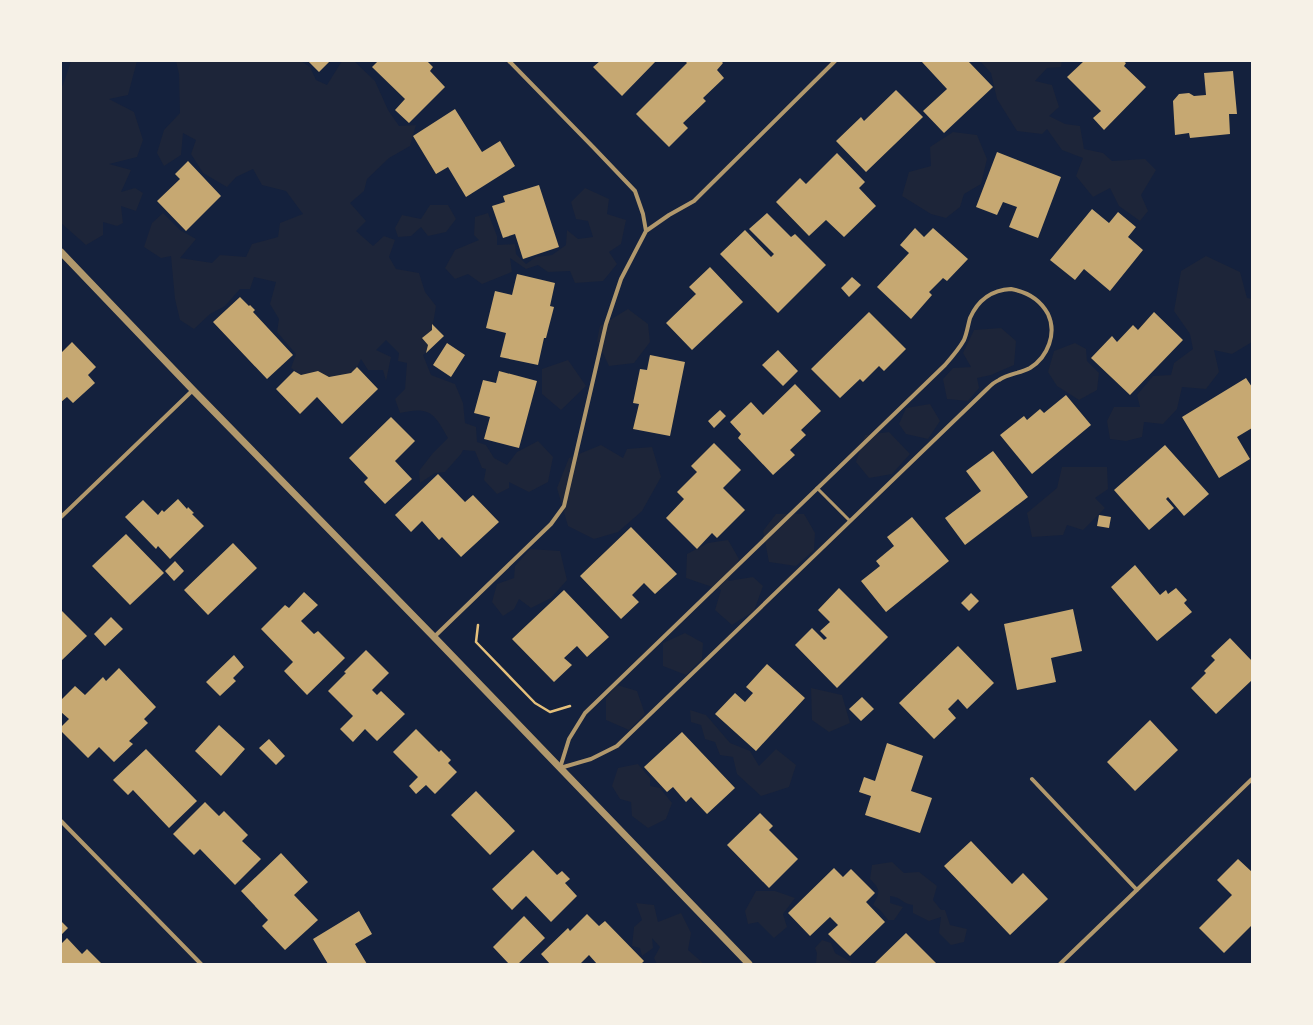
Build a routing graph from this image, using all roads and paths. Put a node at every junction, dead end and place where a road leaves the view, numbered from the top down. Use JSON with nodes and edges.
{"nodes":[{"id":1,"x":509,"y":61,"type":"edge"},
{"id":2,"x":835,"y":61,"type":"edge"},
{"id":3,"x":646,"y":231,"type":"junction"},
{"id":4,"x":61,"y":252,"type":"edge"},
{"id":5,"x":193,"y":390,"type":"junction"},
{"id":6,"x":817,"y":488,"type":"junction"},
{"id":7,"x":61,"y":517,"type":"edge"},
{"id":8,"x":850,"y":521,"type":"junction"},
{"id":9,"x":478,"y":626,"type":"dead end"},
{"id":10,"x":434,"y":637,"type":"junction"},
{"id":11,"x":570,"y":705,"type":"dead end"},
{"id":12,"x":560,"y":768,"type":"junction"},
{"id":13,"x":1032,"y":779,"type":"dead end"},
{"id":14,"x":1252,"y":779,"type":"edge"},
{"id":15,"x":61,"y":821,"type":"edge"},
{"id":16,"x":1137,"y":890,"type":"junction"},
{"id":17,"x":201,"y":964,"type":"edge"},
{"id":18,"x":749,"y":964,"type":"edge"},
{"id":19,"x":1060,"y":964,"type":"edge"}],
"edges":[{"from":1,"to":3,"type":"street"},
{"from":2,"to":3,"type":"street"},
{"from":3,"to":10,"type":"street"},
{"from":4,"to":5,"type":"street"},
{"from":5,"to":7,"type":"street"},
{"from":5,"to":10,"type":"street"},
{"from":6,"to":8,"type":"lane"},
{"from":6,"to":8,"type":"street"},
{"from":6,"to":12,"type":"street"},
{"from":8,"to":12,"type":"street"},
{"from":9,"to":11,"type":"path"},
{"from":10,"to":12,"type":"street"},
{"from":12,"to":18,"type":"street"},
{"from":13,"to":16,"type":"street"},
{"from":14,"to":16,"type":"street"},
{"from":15,"to":17,"type":"street"},
{"from":16,"to":19,"type":"street"}]}
